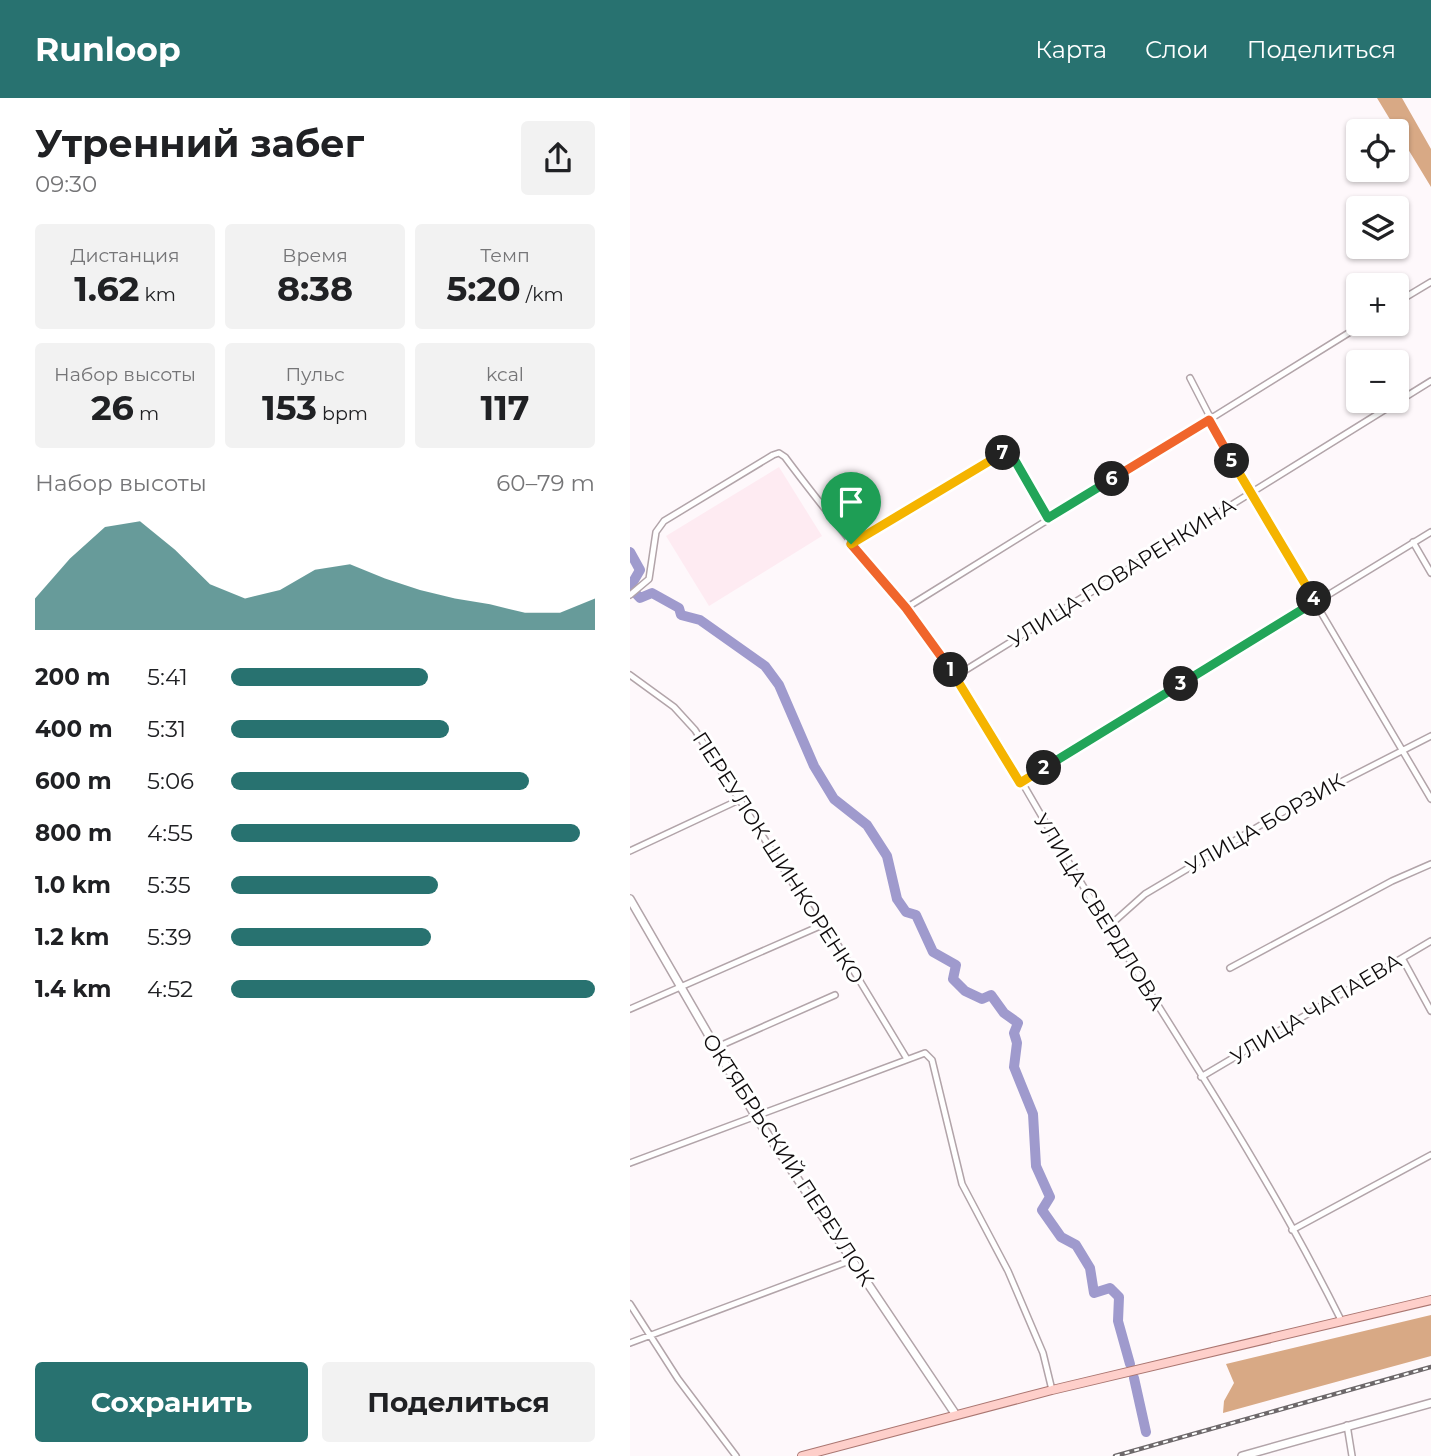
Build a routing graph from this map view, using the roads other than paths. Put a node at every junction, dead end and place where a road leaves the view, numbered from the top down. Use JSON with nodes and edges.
{"nodes":[{"id":1,"x":1431,"y":282,"type":"edge"},
{"id":2,"x":1409,"y":295,"type":"edge"},
{"id":3,"x":1346,"y":335,"type":"edge"},
{"id":4,"x":1190,"y":378,"type":"dead end"},
{"id":5,"x":1431,"y":381,"type":"edge"},
{"id":6,"x":1209,"y":420,"type":"junction"},
{"id":7,"x":1251,"y":493,"type":"junction"},
{"id":8,"x":1048,"y":518,"type":"junction"},
{"id":9,"x":1431,"y":532,"type":"edge"},
{"id":10,"x":1413,"y":542,"type":"junction"},
{"id":11,"x":851,"y":544,"type":"junction"},
{"id":12,"x":1431,"y":572,"type":"edge"},
{"id":13,"x":630,"y":595,"type":"edge"},
{"id":14,"x":1316,"y":601,"type":"junction"},
{"id":15,"x":906,"y":608,"type":"junction"},
{"id":16,"x":630,"y":675,"type":"edge"},
{"id":17,"x":956,"y":676,"type":"junction"},
{"id":18,"x":1431,"y":736,"type":"edge"},
{"id":19,"x":1405,"y":751,"type":"junction"},
{"id":20,"x":1020,"y":783,"type":"junction"},
{"id":21,"x":1431,"y":799,"type":"edge"},
{"id":22,"x":738,"y":800,"type":"junction"},
{"id":23,"x":630,"y":851,"type":"edge"},
{"id":24,"x":1431,"y":864,"type":"edge"},
{"id":25,"x":630,"y":899,"type":"edge"},
{"id":26,"x":820,"y":926,"type":"junction"},
{"id":27,"x":1108,"y":927,"type":"junction"},
{"id":28,"x":1431,"y":941,"type":"edge"},
{"id":29,"x":1402,"y":958,"type":"junction"},
{"id":30,"x":1230,"y":968,"type":"dead end"},
{"id":31,"x":679,"y":989,"type":"junction"},
{"id":32,"x":835,"y":995,"type":"dead end"},
{"id":33,"x":630,"y":1009,"type":"edge"},
{"id":34,"x":1431,"y":1011,"type":"edge"},
{"id":35,"x":715,"y":1048,"type":"junction"},
{"id":36,"x":907,"y":1059,"type":"junction"},
{"id":37,"x":1202,"y":1077,"type":"junction"},
{"id":38,"x":757,"y":1117,"type":"junction"},
{"id":39,"x":1431,"y":1155,"type":"edge"},
{"id":40,"x":630,"y":1163,"type":"edge"},
{"id":41,"x":1292,"y":1230,"type":"junction"},
{"id":42,"x":852,"y":1260,"type":"junction"},
{"id":43,"x":1431,"y":1300,"type":"edge"},
{"id":44,"x":630,"y":1304,"type":"edge"},
{"id":45,"x":1341,"y":1320,"type":"junction"},
{"id":46,"x":650,"y":1336,"type":"junction"},
{"id":47,"x":630,"y":1343,"type":"edge"},
{"id":48,"x":1052,"y":1390,"type":"junction"},
{"id":49,"x":1431,"y":1403,"type":"edge"},
{"id":50,"x":956,"y":1415,"type":"junction"},
{"id":51,"x":1347,"y":1424,"type":"junction"},
{"id":52,"x":736,"y":1456,"type":"edge"},
{"id":53,"x":802,"y":1456,"type":"edge"},
{"id":54,"x":1242,"y":1456,"type":"edge"},
{"id":55,"x":1352,"y":1456,"type":"edge"}],
"edges":[{"from":1,"to":2,"type":"street"},
{"from":3,"to":6,"type":"street"},
{"from":4,"to":6,"type":"street"},
{"from":5,"to":7,"type":"street","name":"УЛИЦА ПОВАРЕНКИНА"},
{"from":6,"to":7,"type":"street"},
{"from":6,"to":8,"type":"street"},
{"from":7,"to":14,"type":"street"},
{"from":7,"to":17,"type":"street","name":"УЛИЦА ПОВАРЕНКИНА"},
{"from":8,"to":11,"type":"street"},
{"from":8,"to":15,"type":"street"},
{"from":9,"to":10,"type":"street"},
{"from":10,"to":12,"type":"street"},
{"from":10,"to":14,"type":"street"},
{"from":11,"to":13,"type":"street","name":"УЛИЦА СВЕРДЛОВА"},
{"from":11,"to":15,"type":"street","name":"УЛИЦА СВЕРДЛОВА"},
{"from":14,"to":19,"type":"street"},
{"from":14,"to":20,"type":"street"},
{"from":15,"to":17,"type":"street","name":"УЛИЦА СВЕРДЛОВА"},
{"from":16,"to":22,"type":"street","name":"ПЕРЕУЛОК ШИНКОРЕНКО"},
{"from":17,"to":20,"type":"street","name":"УЛИЦА СВЕРДЛОВА"},
{"from":18,"to":19,"type":"street","name":"УЛИЦА БОРЗИК"},
{"from":19,"to":21,"type":"street"},
{"from":19,"to":27,"type":"street","name":"УЛИЦА БОРЗИК"},
{"from":20,"to":27,"type":"street","name":"УЛИЦА СВЕРДЛОВА"},
{"from":22,"to":23,"type":"street"},
{"from":22,"to":26,"type":"street","name":"ПЕРЕУЛОК ШИНКОРЕНКО"},
{"from":24,"to":30,"type":"street"},
{"from":25,"to":31,"type":"street","name":"ОКТЯБРЬСКИЙ ПЕРЕУЛОК"},
{"from":26,"to":31,"type":"street"},
{"from":26,"to":36,"type":"street","name":"ПЕРЕУЛОК ШИНКОРЕНКО"},
{"from":27,"to":37,"type":"street","name":"УЛИЦА СВЕРДЛОВА"},
{"from":28,"to":29,"type":"street","name":"УЛИЦА ЧАПАЕВА"},
{"from":29,"to":34,"type":"street"},
{"from":29,"to":37,"type":"street","name":"УЛИЦА ЧАПАЕВА"},
{"from":31,"to":33,"type":"street"},
{"from":31,"to":35,"type":"street","name":"ОКТЯБРЬСКИЙ ПЕРЕУЛОК"},
{"from":32,"to":35,"type":"street"},
{"from":35,"to":38,"type":"street","name":"ОКТЯБРЬСКИЙ ПЕРЕУЛОК"},
{"from":36,"to":38,"type":"street"},
{"from":36,"to":48,"type":"street"},
{"from":37,"to":41,"type":"street","name":"УЛИЦА СВЕРДЛОВА"},
{"from":38,"to":40,"type":"street"},
{"from":38,"to":42,"type":"street","name":"ОКТЯБРЬСКИЙ ПЕРЕУЛОК"},
{"from":39,"to":41,"type":"street"},
{"from":41,"to":45,"type":"street","name":"УЛИЦА СВЕРДЛОВА"},
{"from":42,"to":46,"type":"street"},
{"from":42,"to":50,"type":"street","name":"ОКТЯБРЬСКИЙ ПЕРЕУЛОК"},
{"from":43,"to":45,"type":"main road"},
{"from":44,"to":46,"type":"street"},
{"from":45,"to":48,"type":"main road"},
{"from":46,"to":47,"type":"street"},
{"from":46,"to":52,"type":"street"},
{"from":48,"to":50,"type":"main road"},
{"from":49,"to":51,"type":"street"},
{"from":50,"to":53,"type":"main road"},
{"from":51,"to":54,"type":"street"},
{"from":51,"to":55,"type":"street"}]}
